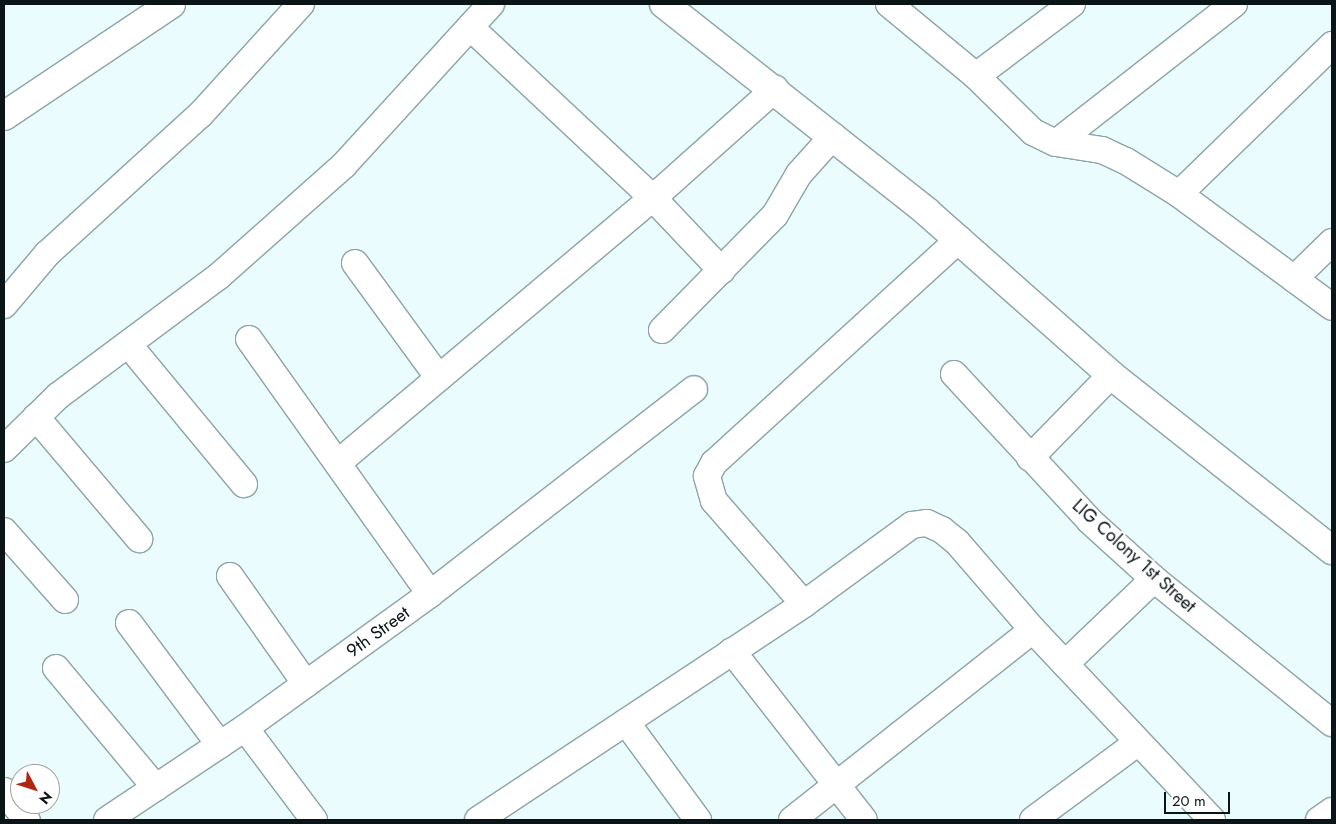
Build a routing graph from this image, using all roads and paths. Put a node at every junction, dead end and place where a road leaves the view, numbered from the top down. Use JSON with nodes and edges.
{"nodes":[{"id":1,"x":171,"y":4,"type":"edge"},
{"id":2,"x":301,"y":4,"type":"edge"},
{"id":3,"x":491,"y":4,"type":"edge"},
{"id":4,"x":664,"y":4,"type":"edge"},
{"id":5,"x":890,"y":4,"type":"edge"},
{"id":6,"x":1072,"y":4,"type":"edge"},
{"id":7,"x":1234,"y":4,"type":"edge"},
{"id":8,"x":470,"y":28,"type":"junction"},
{"id":9,"x":1332,"y":45,"type":"edge"},
{"id":10,"x":976,"y":76,"type":"junction"},
{"id":11,"x":775,"y":89,"type":"junction"},
{"id":12,"x":4,"y":116,"type":"edge"},
{"id":13,"x":832,"y":136,"type":"junction"},
{"id":14,"x":1056,"y":143,"type":"junction"},
{"id":15,"x":1179,"y":194,"type":"junction"},
{"id":16,"x":653,"y":198,"type":"junction"},
{"id":17,"x":959,"y":239,"type":"junction"},
{"id":18,"x":1332,"y":242,"type":"edge"},
{"id":19,"x":355,"y":263,"type":"dead end"},
{"id":20,"x":722,"y":271,"type":"junction"},
{"id":21,"x":1294,"y":279,"type":"junction"},
{"id":22,"x":4,"y":306,"type":"edge"},
{"id":23,"x":1332,"y":308,"type":"edge"},
{"id":24,"x":662,"y":330,"type":"dead end"},
{"id":25,"x":249,"y":339,"type":"dead end"},
{"id":26,"x":128,"y":344,"type":"junction"},
{"id":27,"x":954,"y":374,"type":"dead end"},
{"id":28,"x":1111,"y":375,"type":"junction"},
{"id":29,"x":439,"y":378,"type":"junction"},
{"id":30,"x":694,"y":389,"type":"dead end"},
{"id":31,"x":36,"y":417,"type":"junction"},
{"id":32,"x":4,"y":449,"type":"edge"},
{"id":33,"x":1030,"y":458,"type":"junction"},
{"id":34,"x":339,"y":462,"type":"junction"},
{"id":35,"x":244,"y":484,"type":"dead end"},
{"id":36,"x":4,"y":531,"type":"edge"},
{"id":37,"x":140,"y":539,"type":"dead end"},
{"id":38,"x":1332,"y":550,"type":"edge"},
{"id":39,"x":230,"y":576,"type":"dead end"},
{"id":40,"x":1154,"y":579,"type":"junction"},
{"id":41,"x":430,"y":594,"type":"junction"},
{"id":42,"x":65,"y":600,"type":"dead end"},
{"id":43,"x":804,"y":604,"type":"junction"},
{"id":44,"x":129,"y":623,"type":"dead end"},
{"id":45,"x":1033,"y":630,"type":"junction"},
{"id":46,"x":732,"y":651,"type":"junction"},
{"id":47,"x":1065,"y":664,"type":"junction"},
{"id":48,"x":56,"y":668,"type":"dead end"},
{"id":49,"x":306,"y":684,"type":"junction"},
{"id":50,"x":626,"y":722,"type":"junction"},
{"id":51,"x":1332,"y":723,"type":"edge"},
{"id":52,"x":245,"y":728,"type":"junction"},
{"id":53,"x":1137,"y":743,"type":"junction"},
{"id":54,"x":220,"y":745,"type":"junction"},
{"id":55,"x":836,"y":785,"type":"junction"},
{"id":56,"x":156,"y":788,"type":"junction"},
{"id":57,"x":4,"y":790,"type":"edge"},
{"id":58,"x":1332,"y":811,"type":"edge"},
{"id":59,"x":117,"y":818,"type":"edge"},
{"id":60,"x":27,"y":820,"type":"edge"},
{"id":61,"x":314,"y":820,"type":"edge"},
{"id":62,"x":478,"y":820,"type":"edge"},
{"id":63,"x":698,"y":820,"type":"edge"},
{"id":64,"x":792,"y":820,"type":"edge"},
{"id":65,"x":864,"y":820,"type":"edge"},
{"id":66,"x":1032,"y":820,"type":"edge"},
{"id":67,"x":1212,"y":820,"type":"edge"},
{"id":68,"x":1319,"y":820,"type":"edge"}],
"edges":[{"from":1,"to":12,"type":"street"},
{"from":2,"to":22,"type":"street"},
{"from":3,"to":8,"type":"street"},
{"from":4,"to":11,"type":"street"},
{"from":5,"to":10,"type":"street"},
{"from":6,"to":10,"type":"street"},
{"from":7,"to":14,"type":"street"},
{"from":8,"to":16,"type":"street"},
{"from":8,"to":26,"type":"street"},
{"from":9,"to":15,"type":"street"},
{"from":10,"to":14,"type":"street"},
{"from":11,"to":13,"type":"street"},
{"from":11,"to":16,"type":"street"},
{"from":13,"to":17,"type":"street"},
{"from":13,"to":20,"type":"street"},
{"from":14,"to":15,"type":"street"},
{"from":15,"to":21,"type":"street"},
{"from":16,"to":20,"type":"street"},
{"from":16,"to":29,"type":"street"},
{"from":17,"to":28,"type":"street"},
{"from":17,"to":43,"type":"street"},
{"from":18,"to":21,"type":"street"},
{"from":19,"to":29,"type":"street"},
{"from":20,"to":24,"type":"street"},
{"from":21,"to":23,"type":"street"},
{"from":25,"to":34,"type":"street"},
{"from":26,"to":31,"type":"street"},
{"from":26,"to":35,"type":"street"},
{"from":27,"to":33,"type":"street","name":"LIG Colony 1st Street"},
{"from":28,"to":33,"type":"street"},
{"from":28,"to":38,"type":"street"},
{"from":29,"to":34,"type":"street"},
{"from":30,"to":41,"type":"street","name":"9th Street"},
{"from":31,"to":32,"type":"street"},
{"from":31,"to":37,"type":"street"},
{"from":33,"to":40,"type":"street","name":"LIG Colony 1st Street"},
{"from":34,"to":41,"type":"street"},
{"from":36,"to":42,"type":"street"},
{"from":39,"to":49,"type":"street"},
{"from":40,"to":47,"type":"street"},
{"from":40,"to":51,"type":"street","name":"LIG Colony 1st Street"},
{"from":41,"to":49,"type":"street","name":"9th Street"},
{"from":43,"to":45,"type":"street"},
{"from":43,"to":46,"type":"street"},
{"from":44,"to":54,"type":"street"},
{"from":45,"to":47,"type":"street"},
{"from":45,"to":55,"type":"street"},
{"from":46,"to":50,"type":"street"},
{"from":46,"to":55,"type":"street"},
{"from":47,"to":53,"type":"street"},
{"from":48,"to":56,"type":"street"},
{"from":49,"to":52,"type":"street","name":"9th Street"},
{"from":50,"to":62,"type":"street"},
{"from":50,"to":63,"type":"street"},
{"from":52,"to":54,"type":"street","name":"9th Street"},
{"from":52,"to":61,"type":"street"},
{"from":53,"to":66,"type":"street"},
{"from":53,"to":67,"type":"street"},
{"from":54,"to":56,"type":"street","name":"9th Street"},
{"from":55,"to":64,"type":"street"},
{"from":55,"to":65,"type":"street"},
{"from":56,"to":59,"type":"street","name":"9th Street"},
{"from":57,"to":60,"type":"street"},
{"from":58,"to":68,"type":"street"}]}
